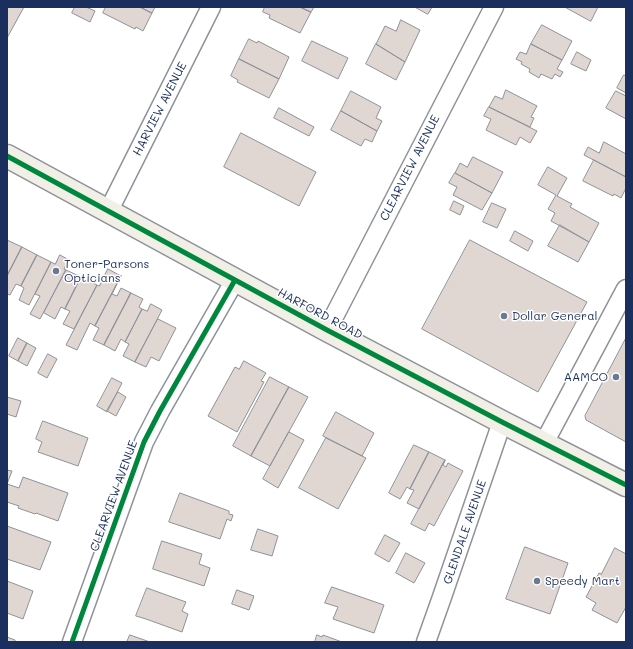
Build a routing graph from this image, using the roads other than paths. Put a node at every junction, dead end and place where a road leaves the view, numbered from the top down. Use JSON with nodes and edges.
{"nodes":[{"id":1,"x":212,"y":7,"type":"edge"},
{"id":2,"x":494,"y":7,"type":"edge"},
{"id":3,"x":7,"y":156,"type":"edge"},
{"id":4,"x":109,"y":210,"type":"junction"},
{"id":5,"x":235,"y":280,"type":"junction"},
{"id":6,"x":626,"y":290,"type":"edge"},
{"id":7,"x":327,"y":330,"type":"junction"},
{"id":8,"x":502,"y":422,"type":"junction"},
{"id":9,"x":544,"y":443,"type":"junction"},
{"id":10,"x":626,"y":485,"type":"edge"},
{"id":11,"x":72,"y":642,"type":"edge"},
{"id":12,"x":426,"y":642,"type":"edge"}],
"edges":[{"from":1,"to":4,"type":"street","name":"HARVIEW AVENUE"},
{"from":2,"to":7,"type":"street","name":"CLEARVIEW AVENUE"},
{"from":3,"to":4,"type":"main road","name":"HARFORD ROAD"},
{"from":4,"to":5,"type":"main road","name":"HARFORD ROAD"},
{"from":5,"to":7,"type":"main road","name":"HARFORD ROAD"},
{"from":5,"to":11,"type":"street","name":"CLEARVIEW AVENUE"},
{"from":6,"to":9,"type":"street"},
{"from":7,"to":8,"type":"main road","name":"HARFORD ROAD"},
{"from":8,"to":9,"type":"main road","name":"HARFORD ROAD"},
{"from":8,"to":12,"type":"street","name":"GLENDALE AVENUE"},
{"from":9,"to":10,"type":"main road","name":"HARFORD ROAD"}]}
